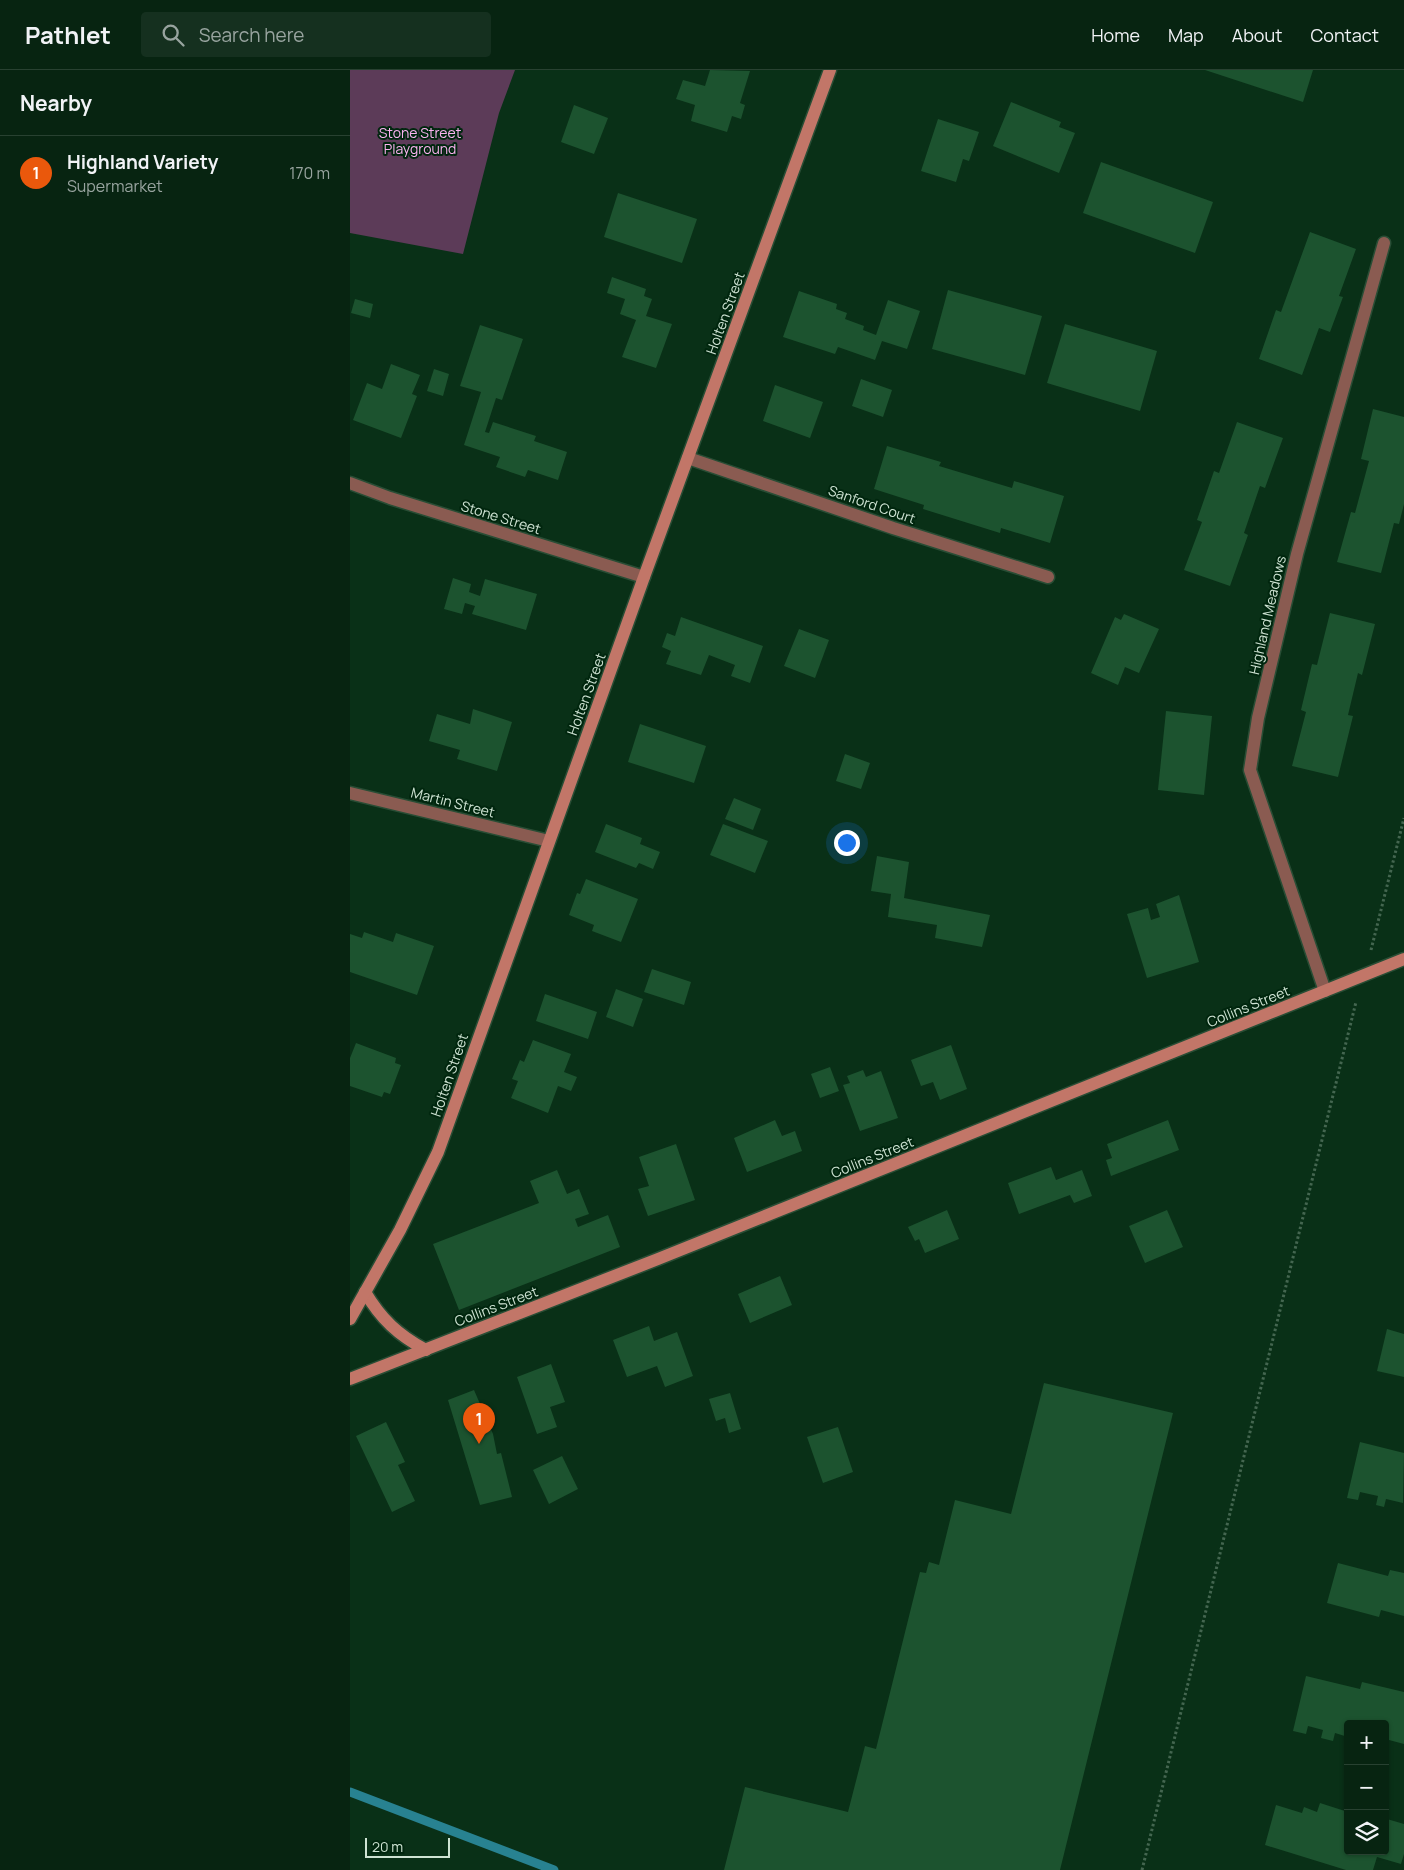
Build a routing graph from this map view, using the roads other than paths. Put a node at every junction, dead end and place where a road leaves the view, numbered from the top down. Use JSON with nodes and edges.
{"nodes":[{"id":1,"x":830,"y":70,"type":"edge"},
{"id":2,"x":1384,"y":243,"type":"dead end"},
{"id":3,"x":688,"y":458,"type":"junction"},
{"id":4,"x":350,"y":483,"type":"edge"},
{"id":5,"x":1048,"y":576,"type":"dead end"},
{"id":6,"x":644,"y":577,"type":"junction"},
{"id":7,"x":350,"y":792,"type":"edge"},
{"id":8,"x":549,"y":841,"type":"junction"},
{"id":9,"x":1404,"y":959,"type":"edge"},
{"id":10,"x":1324,"y":991,"type":"junction"},
{"id":11,"x":365,"y":1292,"type":"junction"},
{"id":12,"x":350,"y":1319,"type":"edge"},
{"id":13,"x":426,"y":1350,"type":"junction"},
{"id":14,"x":350,"y":1379,"type":"edge"}],
"edges":[{"from":1,"to":3,"type":"main road","name":"Holten Street"},
{"from":2,"to":10,"type":"street","name":"Highland Meadows"},
{"from":3,"to":5,"type":"street","name":"Sanford Court"},
{"from":3,"to":6,"type":"main road","name":"Holten Street"},
{"from":4,"to":6,"type":"street","name":"Stone Street"},
{"from":6,"to":8,"type":"main road","name":"Holten Street"},
{"from":7,"to":8,"type":"street","name":"Martin Street"},
{"from":8,"to":11,"type":"main road","name":"Holten Street"},
{"from":9,"to":10,"type":"main road","name":"Collins Street"},
{"from":10,"to":13,"type":"main road","name":"Collins Street"},
{"from":11,"to":12,"type":"main road","name":"Holten Street"},
{"from":11,"to":13,"type":"main road"},
{"from":13,"to":14,"type":"main road","name":"Collins Street"}]}
